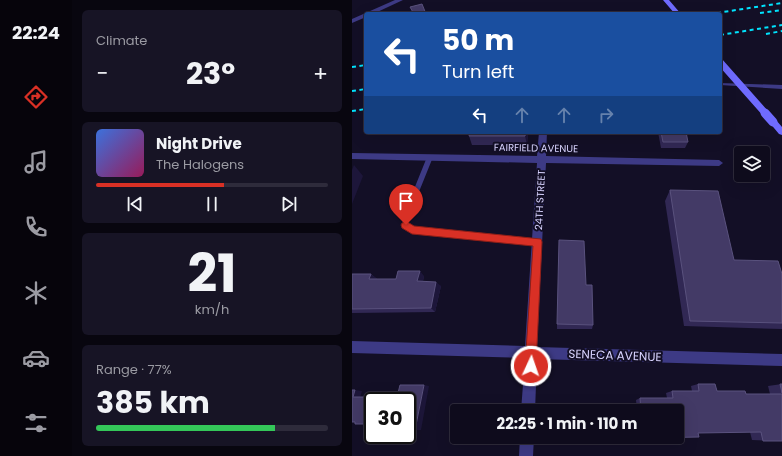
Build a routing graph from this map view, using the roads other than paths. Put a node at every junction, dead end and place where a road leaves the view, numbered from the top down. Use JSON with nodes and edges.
{"nodes":[{"id":1,"x":400,"y":0,"type":"edge"},
{"id":2,"x":666,"y":0,"type":"edge"},
{"id":3,"x":372,"y":12,"type":"edge"},
{"id":4,"x":676,"y":12,"type":"edge"},
{"id":5,"x":364,"y":15,"type":"edge"},
{"id":6,"x":352,"y":21,"type":"edge"},
{"id":7,"x":722,"y":64,"type":"edge"},
{"id":8,"x":722,"y":84,"type":"edge"},
{"id":9,"x":782,"y":87,"type":"edge"},
{"id":10,"x":782,"y":132,"type":"edge"},
{"id":11,"x":543,"y":134,"type":"edge"},
{"id":12,"x":352,"y":156,"type":"edge"},
{"id":13,"x":430,"y":157,"type":"junction"},
{"id":14,"x":542,"y":159,"type":"junction"},
{"id":15,"x":719,"y":163,"type":"dead end"},
{"id":16,"x":538,"y":242,"type":"junction"},
{"id":17,"x":352,"y":347,"type":"edge"},
{"id":18,"x":532,"y":352,"type":"junction"},
{"id":19,"x":782,"y":360,"type":"edge"},
{"id":20,"x":528,"y":404,"type":"edge"},
{"id":21,"x":527,"y":444,"type":"edge"},
{"id":22,"x":526,"y":456,"type":"edge"}],
"edges":[{"from":1,"to":3,"type":"street"},
{"from":2,"to":4,"type":"main road"},
{"from":5,"to":6,"type":"street"},
{"from":7,"to":10,"type":"main road","bridge":true},
{"from":8,"to":9,"type":"lane"},
{"from":11,"to":14,"type":"street","name":"24TH STREET"},
{"from":12,"to":13,"type":"street","name":"FAIRFIELD AVENUE"},
{"from":13,"to":14,"type":"street","name":"FAIRFIELD AVENUE"},
{"from":13,"to":16,"type":"lane"},
{"from":14,"to":15,"type":"street","name":"FAIRFIELD AVENUE"},
{"from":14,"to":16,"type":"street","name":"24TH STREET"},
{"from":16,"to":18,"type":"street","name":"24TH STREET"},
{"from":17,"to":18,"type":"street","name":"SENECA AVENUE"},
{"from":18,"to":19,"type":"street","name":"SENECA AVENUE"},
{"from":18,"to":20,"type":"street","name":"24TH STREET"},
{"from":21,"to":22,"type":"street"}]}
